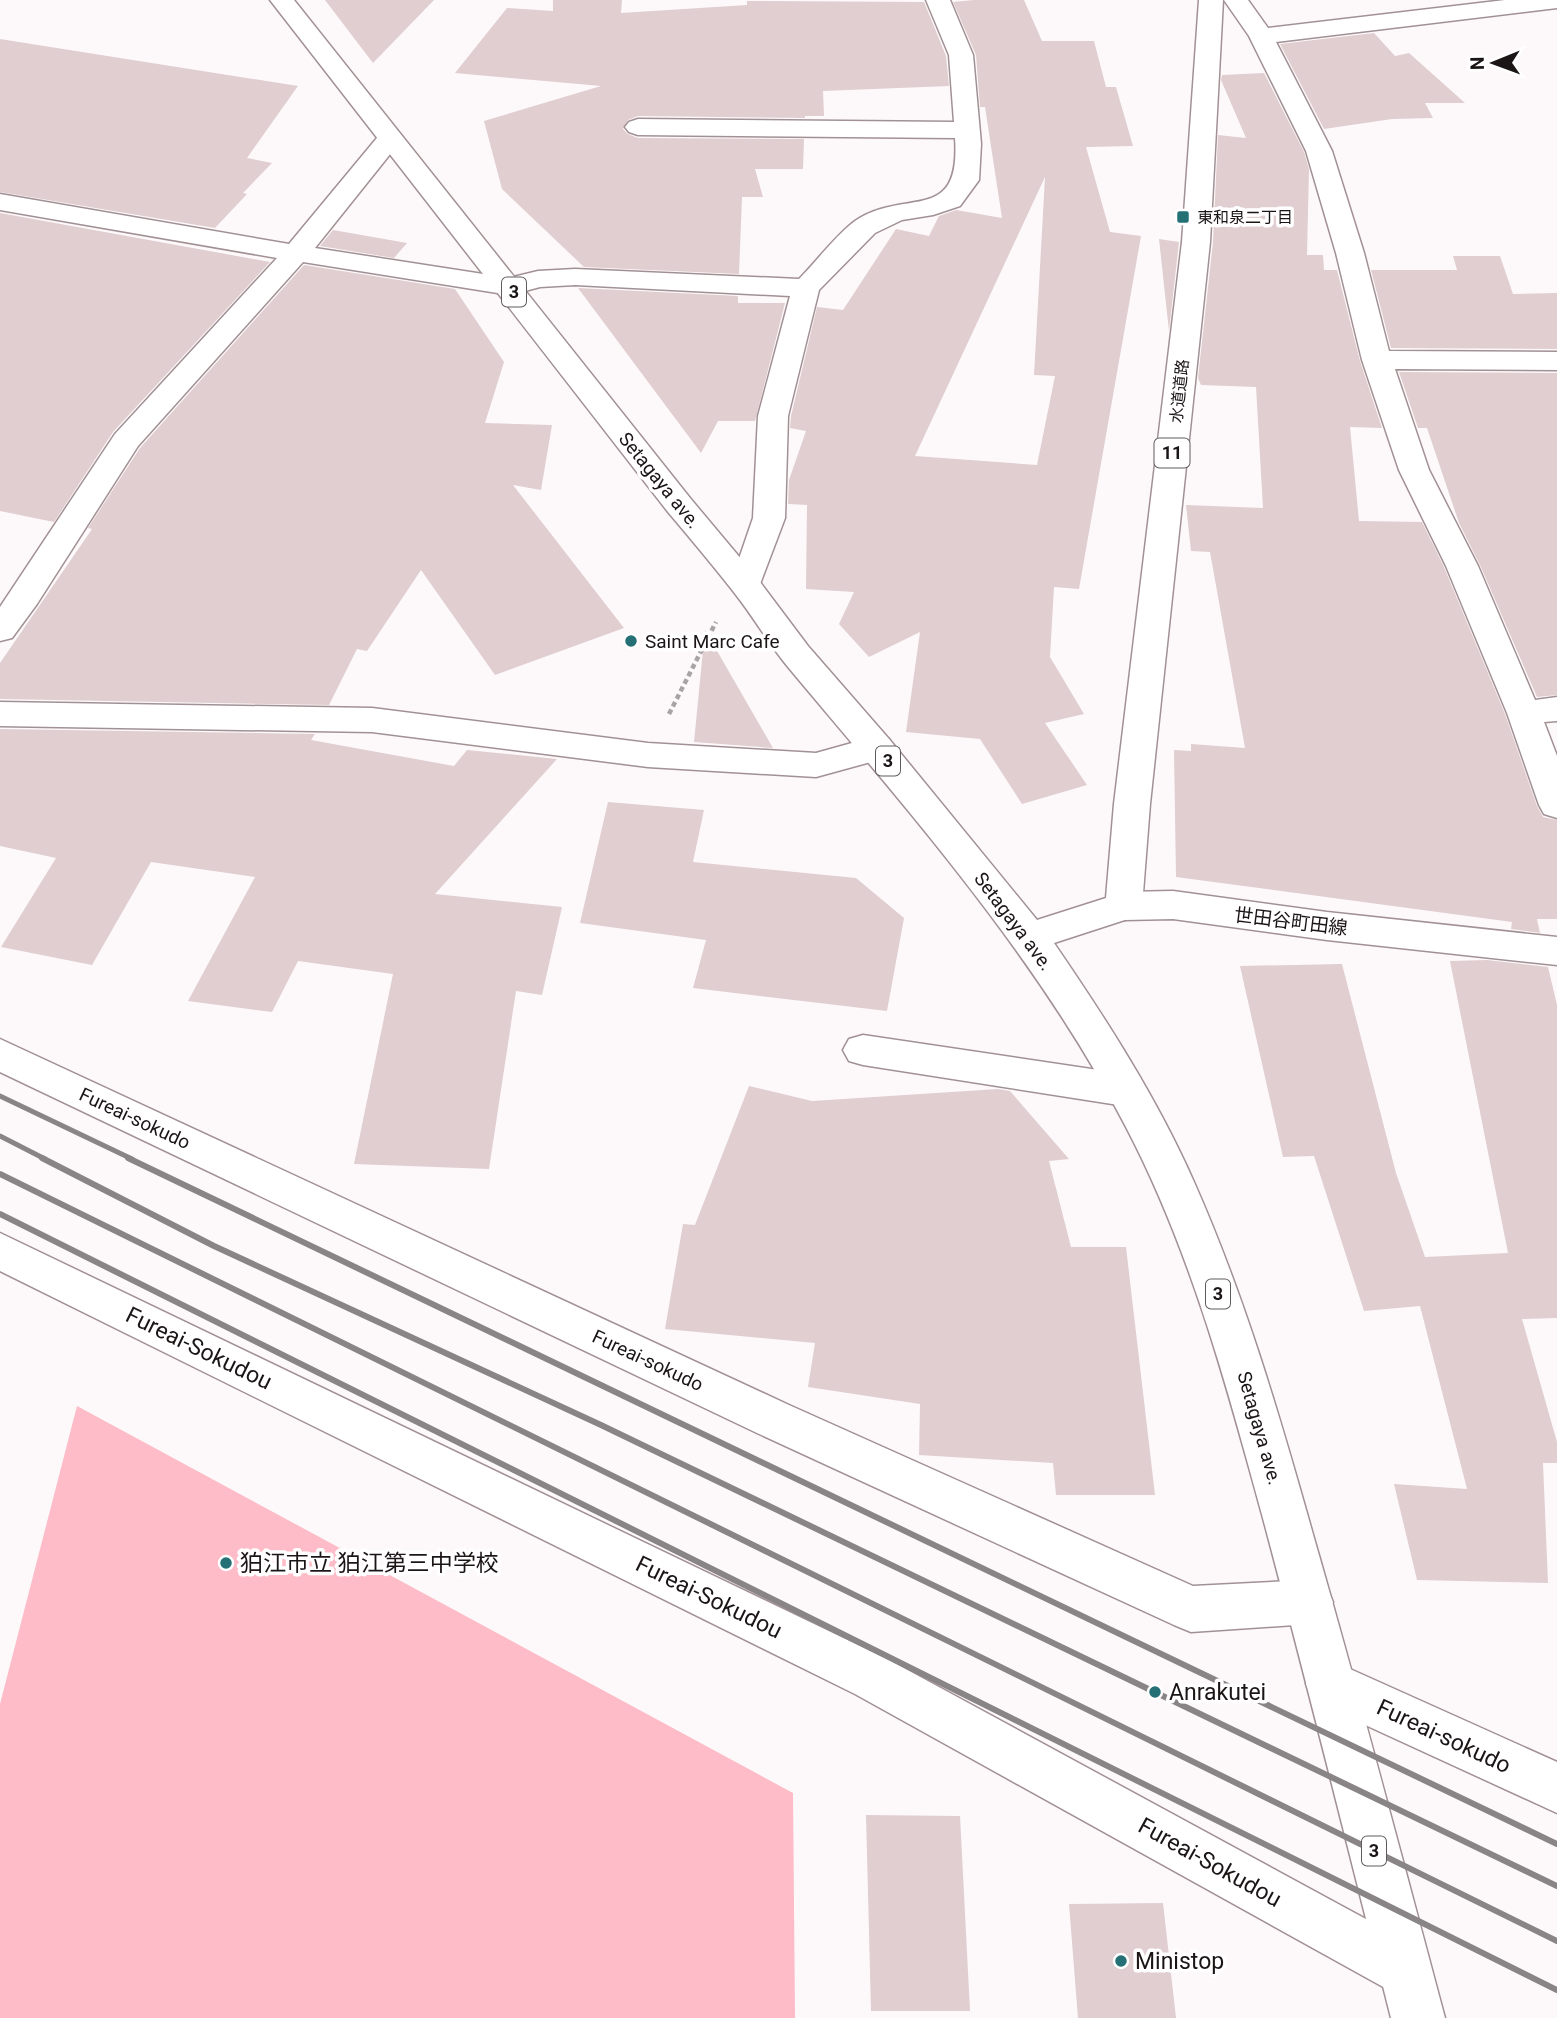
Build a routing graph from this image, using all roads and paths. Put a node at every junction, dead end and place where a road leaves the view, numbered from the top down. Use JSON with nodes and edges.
{"nodes":[{"id":1,"x":282,"y":0,"type":"edge"},
{"id":2,"x":938,"y":0,"type":"edge"},
{"id":3,"x":1211,"y":0,"type":"edge"},
{"id":4,"x":1236,"y":0,"type":"edge"},
{"id":5,"x":1557,"y":1,"type":"edge"},
{"id":6,"x":1432,"y":7,"type":"edge"},
{"id":7,"x":1261,"y":36,"type":"junction"},
{"id":8,"x":638,"y":127,"type":"dead end"},
{"id":9,"x":967,"y":130,"type":"junction"},
{"id":10,"x":390,"y":138,"type":"junction"},
{"id":11,"x":0,"y":202,"type":"edge"},
{"id":12,"x":296,"y":253,"type":"junction"},
{"id":13,"x":510,"y":287,"type":"junction"},
{"id":14,"x":806,"y":288,"type":"junction"},
{"id":15,"x":1377,"y":360,"type":"junction"},
{"id":16,"x":1557,"y":360,"type":"edge"},
{"id":17,"x":746,"y":585,"type":"junction"},
{"id":18,"x":716,"y":622,"type":"dead end"},
{"id":19,"x":0,"y":630,"type":"edge"},
{"id":20,"x":1557,"y":709,"type":"edge"},
{"id":21,"x":1524,"y":713,"type":"junction"},
{"id":22,"x":0,"y":714,"type":"edge"},
{"id":23,"x":877,"y":748,"type":"junction"},
{"id":24,"x":648,"y":755,"type":"junction"},
{"id":25,"x":1557,"y":805,"type":"edge"},
{"id":26,"x":1124,"y":906,"type":"junction"},
{"id":27,"x":1029,"y":937,"type":"junction"},
{"id":28,"x":1557,"y":951,"type":"edge"},
{"id":29,"x":863,"y":1050,"type":"dead end"},
{"id":30,"x":0,"y":1054,"type":"edge"},
{"id":31,"x":1125,"y":1090,"type":"junction"},
{"id":32,"x":0,"y":1251,"type":"edge"},
{"id":33,"x":1309,"y":1602,"type":"junction"},
{"id":34,"x":1330,"y":1684,"type":"junction"},
{"id":35,"x":1557,"y":1788,"type":"edge"},
{"id":36,"x":1404,"y":1969,"type":"junction"},
{"id":37,"x":1418,"y":2018,"type":"edge"}],
"edges":[{"from":1,"to":10,"type":"street","name":"Setagaya ave.","number":"3"},
{"from":2,"to":9,"type":"street"},
{"from":3,"to":26,"type":"street","name":"水道道路","number":"11"},
{"from":4,"to":7,"type":"street"},
{"from":5,"to":6,"type":"street"},
{"from":6,"to":7,"type":"street"},
{"from":7,"to":15,"type":"street"},
{"from":8,"to":9,"type":"street"},
{"from":9,"to":14,"type":"street"},
{"from":10,"to":12,"type":"street"},
{"from":10,"to":13,"type":"street","name":"Setagaya ave.","number":"3"},
{"from":11,"to":12,"type":"street"},
{"from":12,"to":13,"type":"street"},
{"from":12,"to":19,"type":"street"},
{"from":13,"to":14,"type":"street"},
{"from":13,"to":17,"type":"street","name":"Setagaya ave.","number":"3"},
{"from":14,"to":17,"type":"street"},
{"from":15,"to":16,"type":"street"},
{"from":15,"to":21,"type":"street"},
{"from":17,"to":23,"type":"street","name":"Setagaya ave.","number":"3"},
{"from":18,"to":24,"type":"path"},
{"from":20,"to":21,"type":"street"},
{"from":21,"to":25,"type":"street"},
{"from":22,"to":24,"type":"street"},
{"from":23,"to":24,"type":"street"},
{"from":23,"to":27,"type":"street","name":"Setagaya ave.","number":"3"},
{"from":26,"to":27,"type":"street","name":"世田谷町田線"},
{"from":26,"to":28,"type":"street","name":"世田谷町田線"},
{"from":27,"to":31,"type":"street","name":"Setagaya ave.","number":"3"},
{"from":29,"to":31,"type":"street"},
{"from":30,"to":33,"type":"street","name":"Fureai-sokudo"},
{"from":31,"to":33,"type":"street","name":"Setagaya ave.","number":"3"},
{"from":32,"to":36,"type":"street","name":"Fureai-Sokudou"},
{"from":33,"to":34,"type":"street","name":"Setagaya ave.","number":"3"},
{"from":34,"to":35,"type":"street","name":"Fureai-sokudo"},
{"from":34,"to":36,"type":"street","name":"Setagaya ave.","number":"3"},
{"from":36,"to":37,"type":"street","name":"Setagaya ave.","number":"3"}]}
